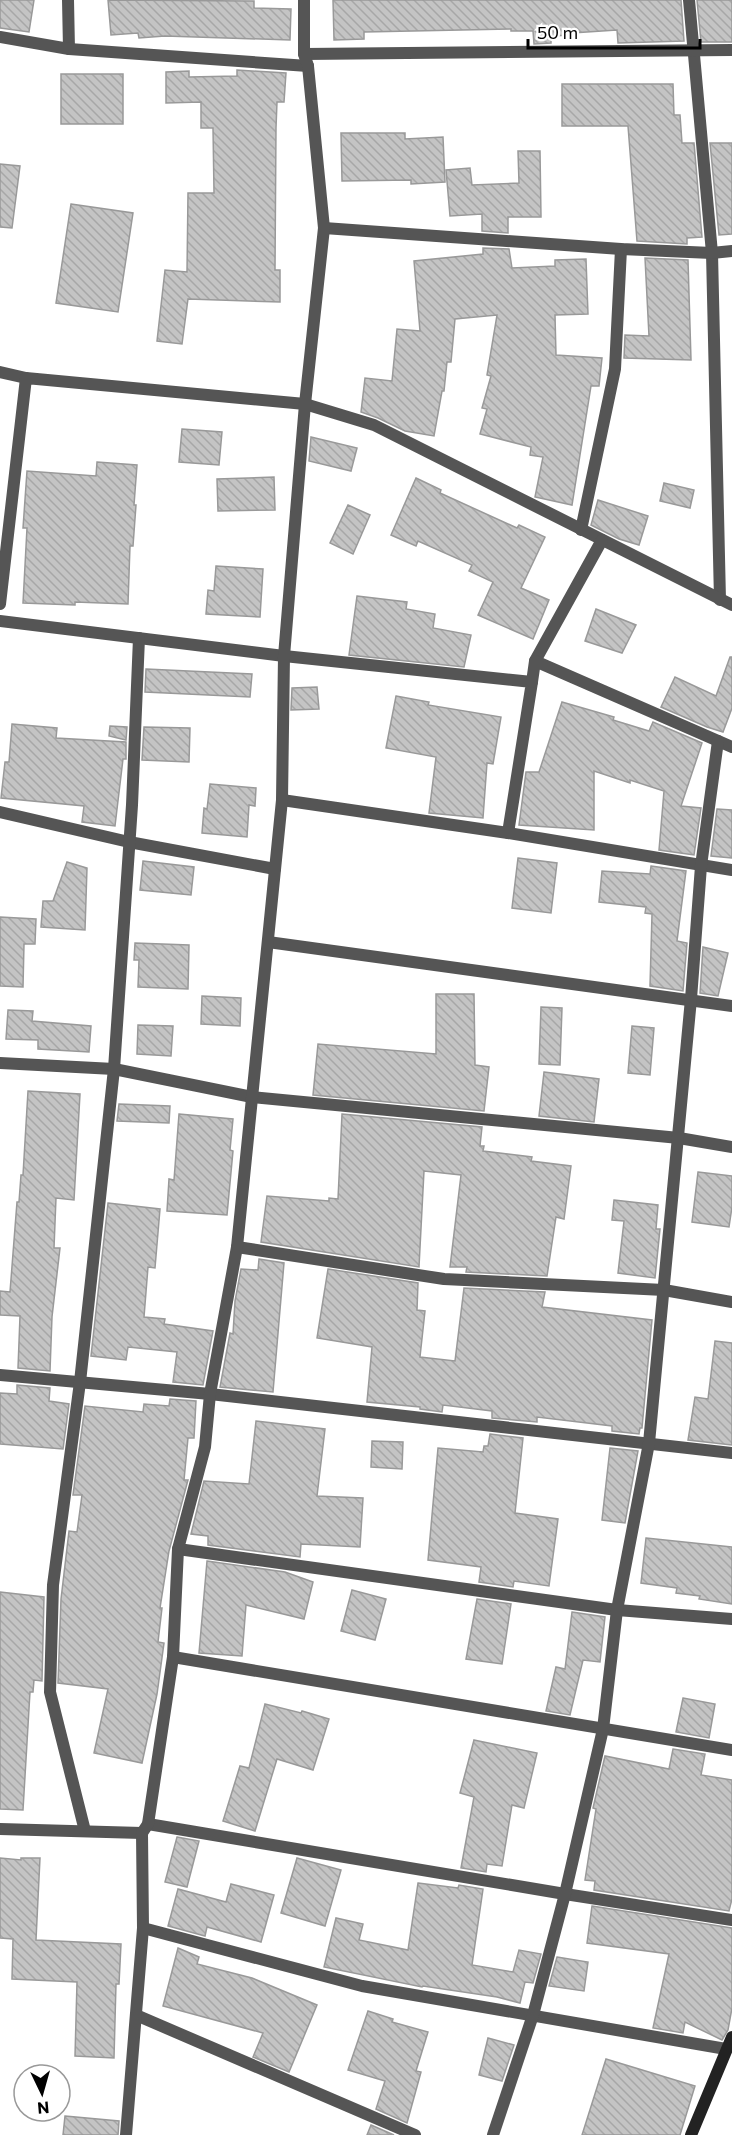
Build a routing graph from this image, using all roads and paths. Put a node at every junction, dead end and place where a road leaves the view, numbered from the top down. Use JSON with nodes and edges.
{"nodes":[{"id":1,"x":68,"y":0,"type":"edge"},
{"id":2,"x":304,"y":0,"type":"edge"},
{"id":3,"x":689,"y":0,"type":"edge"},
{"id":4,"x":0,"y":37,"type":"edge"},
{"id":5,"x":69,"y":49,"type":"junction"},
{"id":6,"x":693,"y":51,"type":"junction"},
{"id":7,"x":732,"y":51,"type":"edge"},
{"id":8,"x":306,"y":60,"type":"junction"},
{"id":9,"x":324,"y":228,"type":"junction"},
{"id":10,"x":621,"y":249,"type":"junction"},
{"id":11,"x":732,"y":251,"type":"edge"},
{"id":12,"x":712,"y":253,"type":"junction"},
{"id":13,"x":0,"y":372,"type":"edge"},
{"id":14,"x":26,"y":378,"type":"junction"},
{"id":15,"x":305,"y":404,"type":"junction"},
{"id":16,"x":581,"y":530,"type":"junction"},
{"id":17,"x":602,"y":540,"type":"junction"},
{"id":18,"x":720,"y":600,"type":"junction"},
{"id":19,"x":0,"y":604,"type":"edge"},
{"id":20,"x":732,"y":605,"type":"edge"},
{"id":21,"x":0,"y":621,"type":"edge"},
{"id":22,"x":139,"y":638,"type":"junction"},
{"id":23,"x":284,"y":656,"type":"junction"},
{"id":24,"x":535,"y":661,"type":"junction"},
{"id":25,"x":532,"y":682,"type":"junction"},
{"id":26,"x":718,"y":741,"type":"junction"},
{"id":27,"x":732,"y":747,"type":"edge"},
{"id":28,"x":282,"y":800,"type":"junction"},
{"id":29,"x":0,"y":812,"type":"edge"},
{"id":30,"x":508,"y":832,"type":"junction"},
{"id":31,"x":129,"y":842,"type":"junction"},
{"id":32,"x":701,"y":866,"type":"junction"},
{"id":33,"x":275,"y":869,"type":"junction"},
{"id":34,"x":732,"y":870,"type":"edge"},
{"id":35,"x":268,"y":942,"type":"junction"},
{"id":36,"x":692,"y":999,"type":"junction"},
{"id":37,"x":732,"y":1006,"type":"edge"},
{"id":38,"x":0,"y":1063,"type":"edge"},
{"id":39,"x":114,"y":1069,"type":"junction"},
{"id":40,"x":252,"y":1097,"type":"junction"},
{"id":41,"x":679,"y":1138,"type":"junction"},
{"id":42,"x":732,"y":1147,"type":"edge"},
{"id":43,"x":237,"y":1247,"type":"junction"},
{"id":44,"x":664,"y":1290,"type":"junction"},
{"id":45,"x":732,"y":1302,"type":"edge"},
{"id":46,"x":0,"y":1375,"type":"edge"},
{"id":47,"x":80,"y":1382,"type":"junction"},
{"id":48,"x":210,"y":1394,"type":"junction"},
{"id":49,"x":649,"y":1443,"type":"junction"},
{"id":50,"x":732,"y":1453,"type":"edge"},
{"id":51,"x":178,"y":1549,"type":"junction"},
{"id":52,"x":617,"y":1610,"type":"junction"},
{"id":53,"x":732,"y":1619,"type":"edge"},
{"id":54,"x":173,"y":1657,"type":"junction"},
{"id":55,"x":603,"y":1729,"type":"junction"},
{"id":56,"x":732,"y":1750,"type":"edge"},
{"id":57,"x":145,"y":1828,"type":"junction"},
{"id":58,"x":0,"y":1829,"type":"edge"},
{"id":59,"x":85,"y":1831,"type":"junction"},
{"id":60,"x":565,"y":1894,"type":"junction"},
{"id":61,"x":732,"y":1920,"type":"edge"},
{"id":62,"x":143,"y":1928,"type":"junction"},
{"id":63,"x":136,"y":2015,"type":"junction"},
{"id":64,"x":533,"y":2015,"type":"junction"},
{"id":65,"x":732,"y":2037,"type":"edge"},
{"id":66,"x":726,"y":2049,"type":"junction"},
{"id":67,"x":126,"y":2135,"type":"edge"},
{"id":68,"x":415,"y":2135,"type":"edge"},
{"id":69,"x":492,"y":2135,"type":"edge"},
{"id":70,"x":691,"y":2135,"type":"edge"}],
"edges":[{"from":1,"to":5,"type":"street"},
{"from":2,"to":8,"type":"street"},
{"from":3,"to":6,"type":"street"},
{"from":4,"to":5,"type":"street"},
{"from":5,"to":8,"type":"street"},
{"from":6,"to":7,"type":"street"},
{"from":6,"to":8,"type":"street"},
{"from":6,"to":12,"type":"street"},
{"from":8,"to":9,"type":"street"},
{"from":9,"to":10,"type":"street"},
{"from":9,"to":15,"type":"street"},
{"from":10,"to":12,"type":"street"},
{"from":10,"to":16,"type":"street"},
{"from":11,"to":12,"type":"street"},
{"from":12,"to":18,"type":"street"},
{"from":13,"to":14,"type":"street"},
{"from":14,"to":15,"type":"street"},
{"from":14,"to":19,"type":"street"},
{"from":15,"to":16,"type":"street"},
{"from":15,"to":23,"type":"street"},
{"from":16,"to":17,"type":"street"},
{"from":17,"to":18,"type":"street"},
{"from":17,"to":24,"type":"street"},
{"from":18,"to":20,"type":"street"},
{"from":21,"to":22,"type":"street"},
{"from":22,"to":23,"type":"street"},
{"from":22,"to":31,"type":"street"},
{"from":23,"to":25,"type":"street"},
{"from":23,"to":28,"type":"street"},
{"from":24,"to":25,"type":"street"},
{"from":24,"to":26,"type":"street"},
{"from":25,"to":30,"type":"street"},
{"from":26,"to":27,"type":"street"},
{"from":26,"to":32,"type":"street"},
{"from":28,"to":30,"type":"street"},
{"from":28,"to":33,"type":"street"},
{"from":29,"to":31,"type":"street"},
{"from":30,"to":32,"type":"street"},
{"from":31,"to":33,"type":"street"},
{"from":31,"to":39,"type":"street"},
{"from":32,"to":34,"type":"street"},
{"from":32,"to":36,"type":"street"},
{"from":33,"to":35,"type":"street"},
{"from":35,"to":36,"type":"street"},
{"from":35,"to":40,"type":"street"},
{"from":36,"to":37,"type":"street"},
{"from":36,"to":41,"type":"street"},
{"from":38,"to":39,"type":"street"},
{"from":39,"to":40,"type":"street"},
{"from":39,"to":47,"type":"street"},
{"from":40,"to":41,"type":"street"},
{"from":40,"to":43,"type":"street"},
{"from":41,"to":42,"type":"street"},
{"from":41,"to":44,"type":"street"},
{"from":43,"to":44,"type":"street"},
{"from":43,"to":48,"type":"street"},
{"from":44,"to":45,"type":"street"},
{"from":44,"to":49,"type":"street"},
{"from":46,"to":47,"type":"street"},
{"from":47,"to":48,"type":"street"},
{"from":47,"to":59,"type":"street"},
{"from":48,"to":49,"type":"street"},
{"from":48,"to":51,"type":"street"},
{"from":49,"to":50,"type":"street"},
{"from":49,"to":52,"type":"street"},
{"from":51,"to":52,"type":"street"},
{"from":51,"to":54,"type":"street"},
{"from":52,"to":53,"type":"street"},
{"from":52,"to":55,"type":"street"},
{"from":54,"to":55,"type":"street"},
{"from":54,"to":57,"type":"street"},
{"from":55,"to":56,"type":"street"},
{"from":55,"to":60,"type":"street"},
{"from":57,"to":59,"type":"street"},
{"from":57,"to":60,"type":"street"},
{"from":57,"to":62,"type":"street"},
{"from":58,"to":59,"type":"street"},
{"from":60,"to":61,"type":"street"},
{"from":60,"to":64,"type":"street"},
{"from":62,"to":63,"type":"street"},
{"from":62,"to":64,"type":"street"},
{"from":63,"to":67,"type":"street"},
{"from":63,"to":68,"type":"street"},
{"from":64,"to":66,"type":"street"},
{"from":64,"to":69,"type":"street"},
{"from":65,"to":66,"type":"main road"},
{"from":66,"to":70,"type":"main road"}]}
